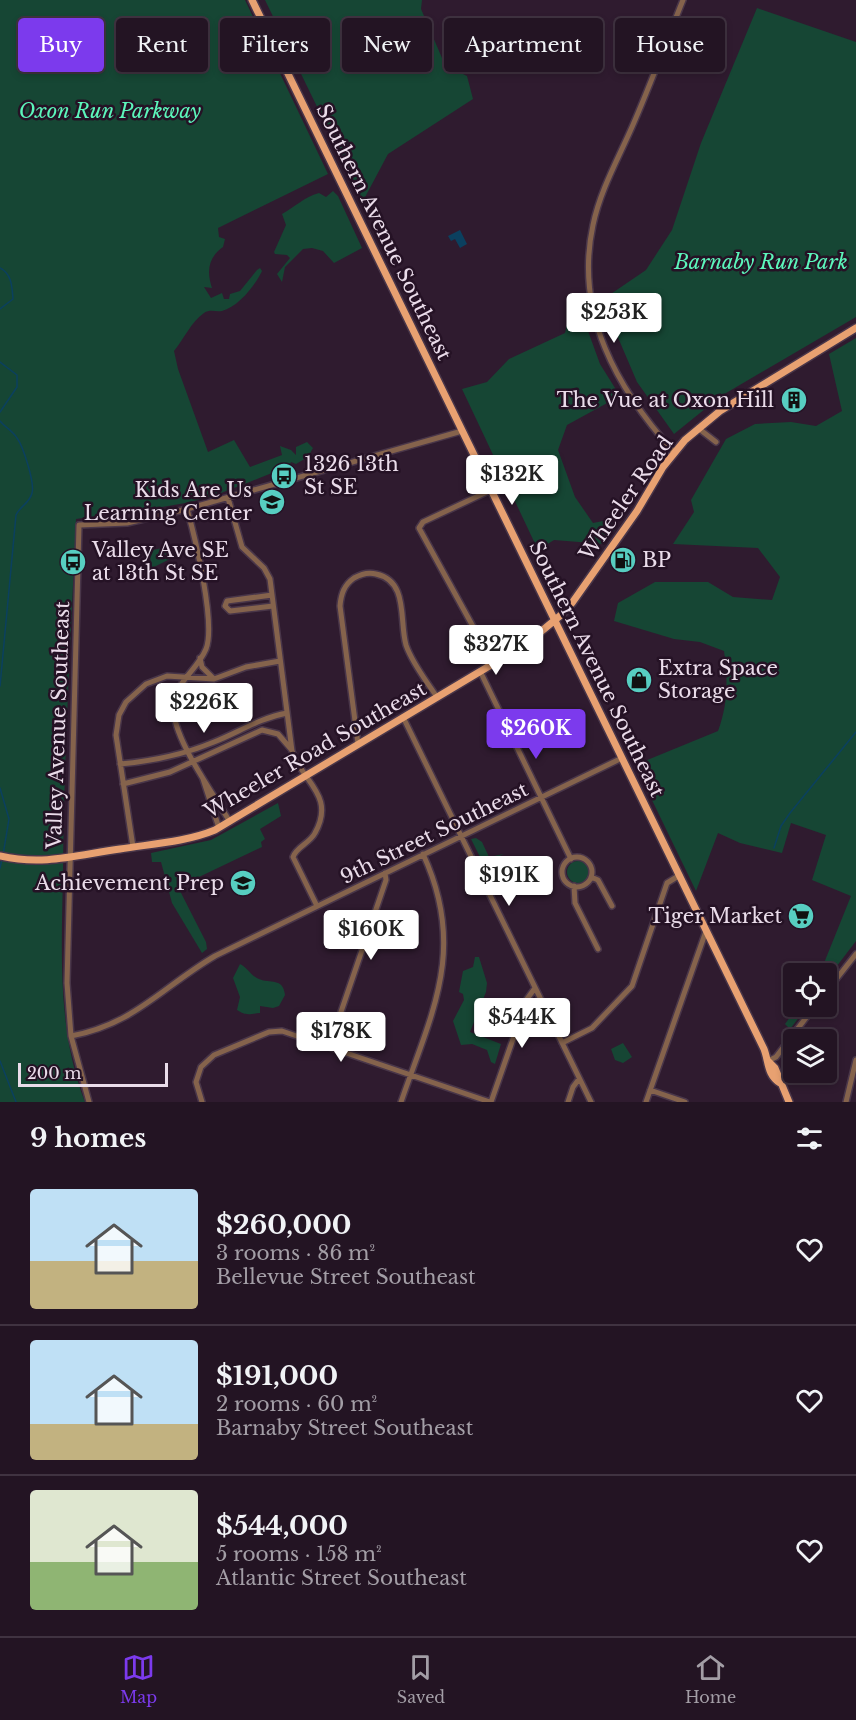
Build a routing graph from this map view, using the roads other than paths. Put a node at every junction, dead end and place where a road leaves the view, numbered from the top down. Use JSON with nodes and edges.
{"nodes":[{"id":1,"x":252,"y":0,"type":"edge"},
{"id":2,"x":683,"y":0,"type":"edge"},
{"id":3,"x":856,"y":328,"type":"edge"},
{"id":4,"x":698,"y":428,"type":"junction"},
{"id":5,"x":462,"y":431,"type":"junction"},
{"id":6,"x":716,"y":442,"type":"dead end"},
{"id":7,"x":674,"y":452,"type":"junction"},
{"id":8,"x":491,"y":490,"type":"junction"},
{"id":9,"x":228,"y":498,"type":"junction"},
{"id":10,"x":187,"y":509,"type":"junction"},
{"id":11,"x":272,"y":595,"type":"junction"},
{"id":12,"x":273,"y":606,"type":"junction"},
{"id":13,"x":555,"y":621,"type":"junction"},
{"id":14,"x":200,"y":658,"type":"junction"},
{"id":15,"x":280,"y":661,"type":"junction"},
{"id":16,"x":493,"y":663,"type":"junction"},
{"id":17,"x":480,"y":671,"type":"junction"},
{"id":18,"x":184,"y":676,"type":"junction"},
{"id":19,"x":214,"y":679,"type":"junction"},
{"id":20,"x":437,"y":697,"type":"junction"},
{"id":21,"x":287,"y":713,"type":"junction"},
{"id":22,"x":403,"y":717,"type":"junction"},
{"id":23,"x":261,"y":720,"type":"junction"},
{"id":24,"x":266,"y":730,"type":"junction"},
{"id":25,"x":219,"y":741,"type":"junction"},
{"id":26,"x":358,"y":744,"type":"junction"},
{"id":27,"x":223,"y":747,"type":"junction"},
{"id":28,"x":292,"y":751,"type":"junction"},
{"id":29,"x":190,"y":752,"type":"junction"},
{"id":30,"x":622,"y":758,"type":"junction"},
{"id":31,"x":195,"y":762,"type":"junction"},
{"id":32,"x":120,"y":764,"type":"junction"},
{"id":33,"x":306,"y":776,"type":"junction"},
{"id":34,"x":203,"y":779,"type":"junction"},
{"id":35,"x":123,"y":784,"type":"junction"},
{"id":36,"x":542,"y":797,"type":"junction"},
{"id":37,"x":230,"y":822,"type":"junction"},
{"id":38,"x":219,"y":828,"type":"junction"},
{"id":39,"x":461,"y":836,"type":"junction"},
{"id":40,"x":133,"y":847,"type":"junction"},
{"id":41,"x":423,"y":854,"type":"junction"},
{"id":42,"x":4,"y":857,"type":"edge"},
{"id":43,"x":69,"y":858,"type":"junction"},
{"id":44,"x":571,"y":859,"type":"junction"},
{"id":45,"x":385,"y":873,"type":"junction"},
{"id":46,"x":680,"y":875,"type":"junction"},
{"id":47,"x":591,"y":877,"type":"junction"},
{"id":48,"x":574,"y":886,"type":"junction"},
{"id":49,"x":316,"y":906,"type":"junction"},
{"id":50,"x":612,"y":906,"type":"dead end"},
{"id":51,"x":706,"y":931,"type":"junction"},
{"id":52,"x":598,"y":949,"type":"dead end"},
{"id":53,"x":856,"y":954,"type":"edge"},
{"id":54,"x":837,"y":978,"type":"edge"},
{"id":55,"x":535,"y":988,"type":"junction"},
{"id":56,"x":807,"y":1017,"type":"edge"},
{"id":57,"x":71,"y":1036,"type":"junction"},
{"id":58,"x":562,"y":1043,"type":"junction"},
{"id":59,"x":329,"y":1047,"type":"junction"},
{"id":60,"x":856,"y":1060,"type":"edge"},
{"id":61,"x":768,"y":1061,"type":"junction"},
{"id":62,"x":410,"y":1075,"type":"junction"},
{"id":63,"x":854,"y":1075,"type":"edge"},
{"id":64,"x":579,"y":1080,"type":"junction"},
{"id":65,"x":650,"y":1090,"type":"junction"},
{"id":66,"x":89,"y":1102,"type":"edge"},
{"id":67,"x":202,"y":1102,"type":"edge"},
{"id":68,"x":401,"y":1102,"type":"edge"},
{"id":69,"x":490,"y":1102,"type":"edge"},
{"id":70,"x":568,"y":1102,"type":"edge"},
{"id":71,"x":591,"y":1102,"type":"edge"},
{"id":72,"x":646,"y":1102,"type":"edge"},
{"id":73,"x":686,"y":1102,"type":"edge"},
{"id":74,"x":789,"y":1102,"type":"edge"},
{"id":75,"x":846,"y":1102,"type":"edge"}],
"edges":[{"from":1,"to":5,"type":"main road","name":"Southern Avenue Southeast"},
{"from":2,"to":7,"type":"street"},
{"from":3,"to":4,"type":"main road","name":"Wheeler Road"},
{"from":4,"to":6,"type":"street"},
{"from":4,"to":7,"type":"main road","name":"Wheeler Road"},
{"from":5,"to":8,"type":"main road","name":"Southern Avenue Southeast"},
{"from":5,"to":9,"type":"street"},
{"from":7,"to":13,"type":"main road","name":"Wheeler Road"},
{"from":8,"to":13,"type":"main road","name":"Southern Avenue Southeast"},
{"from":8,"to":16,"type":"street"},
{"from":9,"to":10,"type":"street"},
{"from":9,"to":11,"type":"street"},
{"from":10,"to":14,"type":"street"},
{"from":10,"to":43,"type":"street","name":"Valley Avenue Southeast"},
{"from":11,"to":12,"type":"street"},
{"from":11,"to":12,"type":"street"},
{"from":12,"to":15,"type":"street"},
{"from":13,"to":16,"type":"main road","name":"Wheeler Road Southeast"},
{"from":13,"to":30,"type":"main road","name":"Southern Avenue Southeast"},
{"from":14,"to":18,"type":"street"},
{"from":14,"to":19,"type":"street"},
{"from":15,"to":19,"type":"street"},
{"from":15,"to":21,"type":"street"},
{"from":16,"to":17,"type":"main road","name":"Wheeler Road Southeast"},
{"from":17,"to":20,"type":"main road","name":"Wheeler Road Southeast"},
{"from":17,"to":36,"type":"street"},
{"from":18,"to":19,"type":"street"},
{"from":18,"to":29,"type":"street"},
{"from":18,"to":32,"type":"street"},
{"from":20,"to":22,"type":"main road","name":"Wheeler Road Southeast"},
{"from":20,"to":26,"type":"street"},
{"from":21,"to":23,"type":"street"},
{"from":21,"to":28,"type":"street"},
{"from":22,"to":26,"type":"main road","name":"Wheeler Road Southeast"},
{"from":22,"to":39,"type":"street"},
{"from":23,"to":24,"type":"street"},
{"from":23,"to":25,"type":"street"},
{"from":24,"to":27,"type":"street"},
{"from":24,"to":28,"type":"street"},
{"from":25,"to":27,"type":"street"},
{"from":25,"to":29,"type":"street"},
{"from":26,"to":33,"type":"main road","name":"Wheeler Road Southeast"},
{"from":27,"to":31,"type":"street"},
{"from":28,"to":33,"type":"street"},
{"from":29,"to":31,"type":"street"},
{"from":29,"to":32,"type":"street"},
{"from":30,"to":36,"type":"street","name":"9th Street Southeast"},
{"from":30,"to":46,"type":"main road","name":"Southern Avenue Southeast"},
{"from":31,"to":34,"type":"street"},
{"from":31,"to":35,"type":"street"},
{"from":32,"to":35,"type":"street"},
{"from":33,"to":37,"type":"main road","name":"Wheeler Road Southeast"},
{"from":33,"to":49,"type":"street"},
{"from":34,"to":37,"type":"street"},
{"from":34,"to":38,"type":"street"},
{"from":35,"to":40,"type":"street"},
{"from":36,"to":39,"type":"street","name":"9th Street Southeast"},
{"from":36,"to":44,"type":"street"},
{"from":37,"to":38,"type":"main road","name":"Wheeler Road Southeast"},
{"from":38,"to":40,"type":"main road","name":"Wheeler Road Southeast"},
{"from":39,"to":41,"type":"street","name":"9th Street Southeast"},
{"from":39,"to":55,"type":"street"},
{"from":40,"to":43,"type":"main road","name":"Wheeler Road Southeast"},
{"from":41,"to":45,"type":"street","name":"9th Street Southeast"},
{"from":41,"to":62,"type":"street"},
{"from":42,"to":43,"type":"main road","name":"Wheeler Road Southeast"},
{"from":43,"to":57,"type":"street","name":"Valley Avenue Southeast"},
{"from":44,"to":47,"type":"street"},
{"from":44,"to":48,"type":"street"},
{"from":45,"to":49,"type":"street","name":"9th Street Southeast"},
{"from":45,"to":59,"type":"street"},
{"from":46,"to":51,"type":"main road","name":"Southern Avenue Southeast"},
{"from":46,"to":58,"type":"street"},
{"from":47,"to":48,"type":"street"},
{"from":47,"to":50,"type":"street"},
{"from":48,"to":52,"type":"street"},
{"from":49,"to":57,"type":"street","name":"9th Street Southeast"},
{"from":51,"to":61,"type":"main road","name":"Southern Avenue Southeast"},
{"from":51,"to":65,"type":"street"},
{"from":53,"to":54,"type":"street"},
{"from":55,"to":58,"type":"street"},
{"from":55,"to":69,"type":"street"},
{"from":56,"to":61,"type":"street"},
{"from":57,"to":66,"type":"street","name":"Valley Avenue Southeast"},
{"from":58,"to":64,"type":"street"},
{"from":59,"to":62,"type":"street"},
{"from":59,"to":67,"type":"street"},
{"from":60,"to":63,"type":"street"},
{"from":61,"to":74,"type":"main road","name":"Southern Avenue Southeast"},
{"from":62,"to":68,"type":"street"},
{"from":62,"to":69,"type":"street"},
{"from":63,"to":75,"type":"street"},
{"from":64,"to":70,"type":"street"},
{"from":64,"to":71,"type":"street"},
{"from":65,"to":72,"type":"street"},
{"from":65,"to":73,"type":"street"}]}
